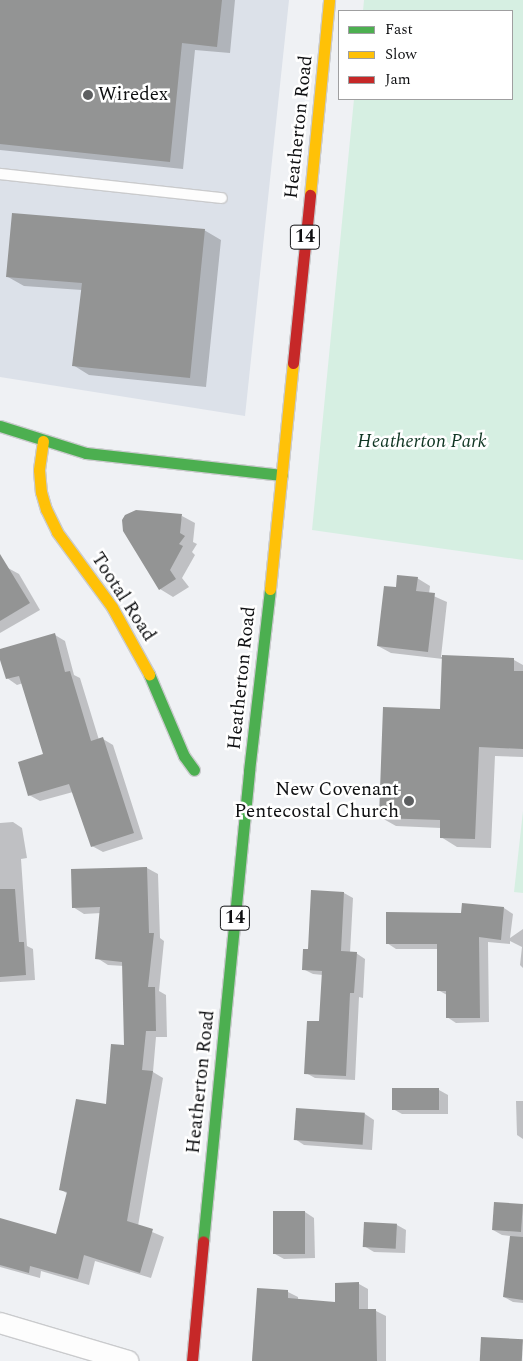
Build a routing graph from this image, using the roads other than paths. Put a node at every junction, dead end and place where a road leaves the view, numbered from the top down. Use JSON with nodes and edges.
{"nodes":[{"id":1,"x":329,"y":0,"type":"edge"},
{"id":2,"x":0,"y":174,"type":"edge"},
{"id":3,"x":222,"y":198,"type":"dead end"},
{"id":4,"x":0,"y":426,"type":"edge"},
{"id":5,"x":43,"y":441,"type":"junction"},
{"id":6,"x":282,"y":475,"type":"junction"},
{"id":7,"x":194,"y":770,"type":"dead end"},
{"id":8,"x":0,"y":1323,"type":"edge"},
{"id":9,"x":128,"y":1361,"type":"edge"},
{"id":10,"x":192,"y":1361,"type":"edge"}],
"edges":[{"from":1,"to":6,"type":"main road","name":"Heatherton Road","number":"14"},
{"from":2,"to":3,"type":"lane"},
{"from":4,"to":5,"type":"main road"},
{"from":5,"to":6,"type":"main road"},
{"from":5,"to":7,"type":"main road","name":"Tootal Road"},
{"from":6,"to":10,"type":"main road","name":"Heatherton Road","number":"14"},
{"from":8,"to":9,"type":"street"}]}
